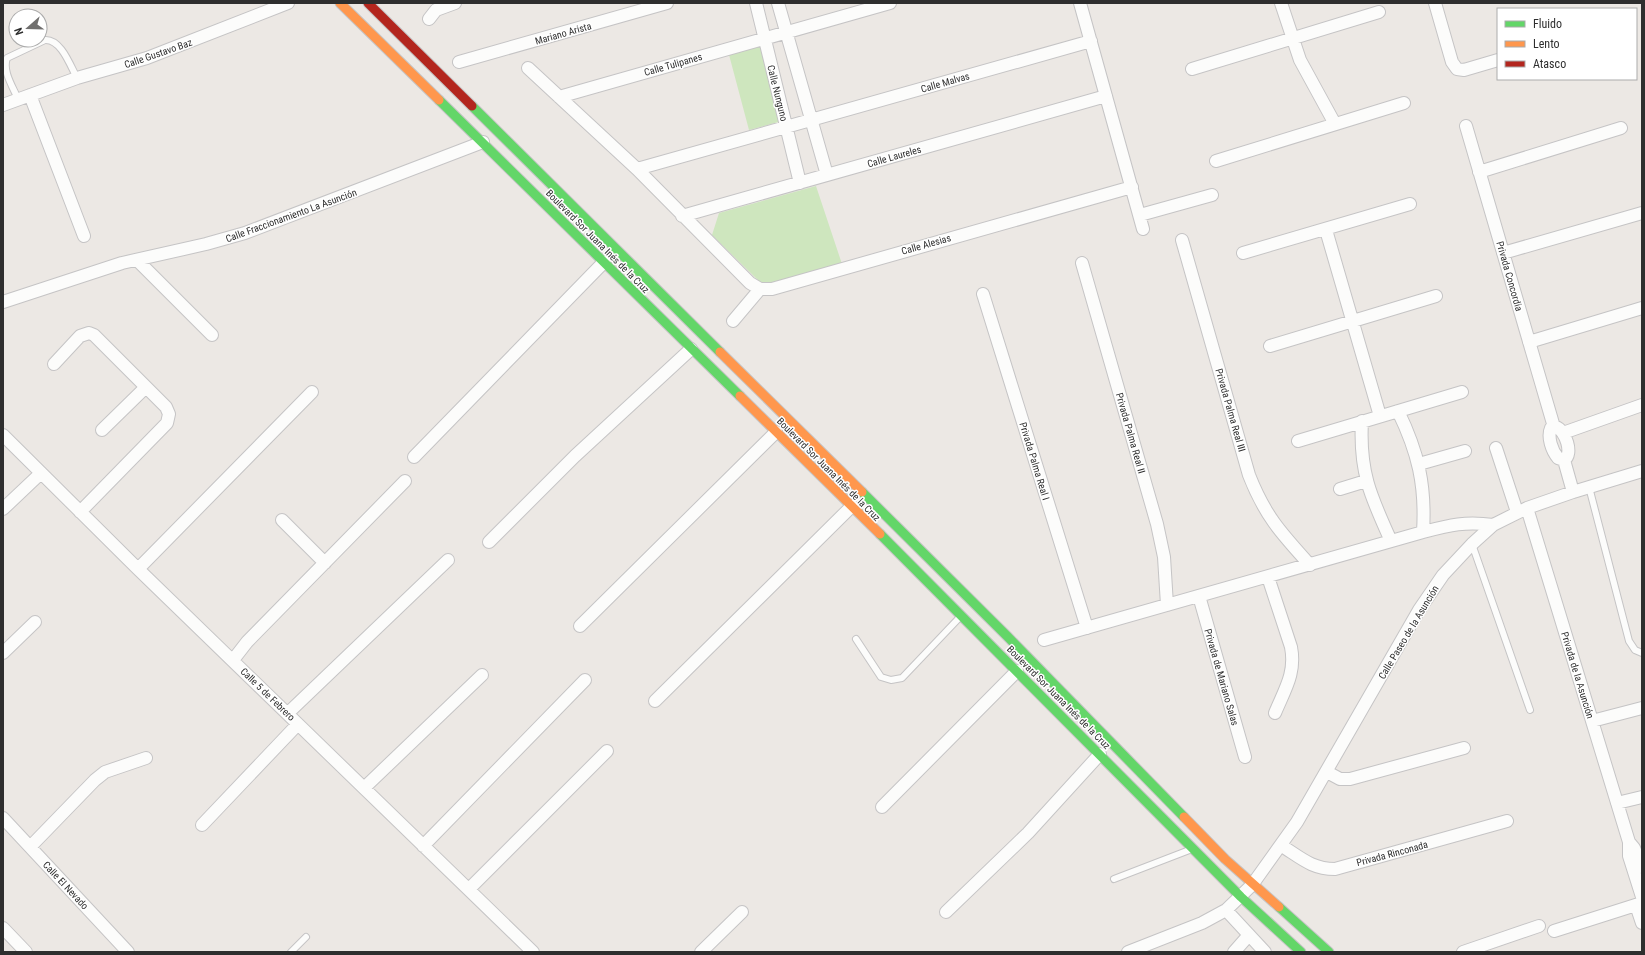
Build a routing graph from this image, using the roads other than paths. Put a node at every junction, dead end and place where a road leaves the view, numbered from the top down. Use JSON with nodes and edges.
{"nodes":[{"id":1,"x":288,"y":3,"type":"edge"},
{"id":2,"x":340,"y":3,"type":"edge"},
{"id":3,"x":368,"y":3,"type":"edge"},
{"id":4,"x":455,"y":3,"type":"edge"},
{"id":5,"x":667,"y":3,"type":"edge"},
{"id":6,"x":756,"y":3,"type":"edge"},
{"id":7,"x":778,"y":3,"type":"edge"},
{"id":8,"x":890,"y":3,"type":"edge"},
{"id":9,"x":1080,"y":3,"type":"edge"},
{"id":10,"x":1281,"y":3,"type":"edge"},
{"id":11,"x":1435,"y":3,"type":"edge"},
{"id":12,"x":1379,"y":12,"type":"dead end"},
{"id":13,"x":430,"y":19,"type":"dead end"},
{"id":14,"x":786,"y":33,"type":"junction"},
{"id":15,"x":765,"y":38,"type":"junction"},
{"id":16,"x":1292,"y":38,"type":"junction"},
{"id":17,"x":1091,"y":41,"type":"junction"},
{"id":18,"x":1497,"y":60,"type":"edge"},
{"id":19,"x":459,"y":62,"type":"dead end"},
{"id":20,"x":528,"y":68,"type":"dead end"},
{"id":21,"x":1192,"y":68,"type":"dead end"},
{"id":22,"x":77,"y":78,"type":"junction"},
{"id":23,"x":30,"y":95,"type":"junction"},
{"id":24,"x":1106,"y":96,"type":"junction"},
{"id":25,"x":559,"y":97,"type":"junction"},
{"id":26,"x":18,"y":99,"type":"junction"},
{"id":27,"x":1404,"y":103,"type":"dead end"},
{"id":28,"x":3,"y":105,"type":"edge"},
{"id":29,"x":811,"y":120,"type":"junction"},
{"id":30,"x":1335,"y":124,"type":"junction"},
{"id":31,"x":1466,"y":126,"type":"dead end"},
{"id":32,"x":786,"y":127,"type":"junction"},
{"id":33,"x":1621,"y":128,"type":"dead end"},
{"id":34,"x":483,"y":142,"type":"junction"},
{"id":35,"x":1216,"y":161,"type":"dead end"},
{"id":36,"x":637,"y":170,"type":"junction"},
{"id":37,"x":1479,"y":172,"type":"junction"},
{"id":38,"x":827,"y":175,"type":"junction"},
{"id":39,"x":800,"y":183,"type":"junction"},
{"id":40,"x":1132,"y":187,"type":"junction"},
{"id":41,"x":1212,"y":195,"type":"dead end"},
{"id":42,"x":1410,"y":204,"type":"dead end"},
{"id":43,"x":1642,"y":213,"type":"edge"},
{"id":44,"x":1140,"y":215,"type":"junction"},
{"id":45,"x":682,"y":216,"type":"junction"},
{"id":46,"x":1144,"y":229,"type":"dead end"},
{"id":47,"x":1326,"y":230,"type":"junction"},
{"id":48,"x":84,"y":236,"type":"dead end"},
{"id":49,"x":1182,"y":240,"type":"dead end"},
{"id":50,"x":1243,"y":253,"type":"dead end"},
{"id":51,"x":1503,"y":253,"type":"junction"},
{"id":52,"x":137,"y":260,"type":"junction"},
{"id":53,"x":604,"y":262,"type":"junction"},
{"id":54,"x":1082,"y":263,"type":"dead end"},
{"id":55,"x":760,"y":289,"type":"junction"},
{"id":56,"x":983,"y":294,"type":"dead end"},
{"id":57,"x":1436,"y":296,"type":"dead end"},
{"id":58,"x":3,"y":302,"type":"edge"},
{"id":59,"x":1642,"y":308,"type":"edge"},
{"id":60,"x":733,"y":321,"type":"dead end"},
{"id":61,"x":1352,"y":321,"type":"junction"},
{"id":62,"x":212,"y":335,"type":"dead end"},
{"id":63,"x":1529,"y":342,"type":"junction"},
{"id":64,"x":1270,"y":346,"type":"dead end"},
{"id":65,"x":691,"y":349,"type":"junction"},
{"id":66,"x":54,"y":364,"type":"dead end"},
{"id":67,"x":146,"y":387,"type":"junction"},
{"id":68,"x":312,"y":392,"type":"dead end"},
{"id":69,"x":1462,"y":392,"type":"dead end"},
{"id":70,"x":1642,"y":405,"type":"edge"},
{"id":71,"x":1398,"y":411,"type":"junction"},
{"id":72,"x":1380,"y":416,"type":"junction"},
{"id":73,"x":1362,"y":421,"type":"junction"},
{"id":74,"x":102,"y":430,"type":"dead end"},
{"id":75,"x":1558,"y":430,"type":"junction"},
{"id":76,"x":776,"y":432,"type":"junction"},
{"id":77,"x":3,"y":435,"type":"edge"},
{"id":78,"x":1298,"y":441,"type":"dead end"},
{"id":79,"x":1496,"y":448,"type":"dead end"},
{"id":80,"x":1465,"y":451,"type":"dead end"},
{"id":81,"x":414,"y":457,"type":"dead end"},
{"id":82,"x":1419,"y":464,"type":"junction"},
{"id":83,"x":1642,"y":471,"type":"edge"},
{"id":84,"x":41,"y":473,"type":"junction"},
{"id":85,"x":405,"y":481,"type":"dead end"},
{"id":86,"x":1366,"y":481,"type":"junction"},
{"id":87,"x":1589,"y":487,"type":"junction"},
{"id":88,"x":1340,"y":489,"type":"dead end"},
{"id":89,"x":1573,"y":492,"type":"junction"},
{"id":90,"x":852,"y":506,"type":"junction"},
{"id":91,"x":3,"y":509,"type":"edge"},
{"id":92,"x":1522,"y":510,"type":"junction"},
{"id":93,"x":80,"y":512,"type":"junction"},
{"id":94,"x":282,"y":520,"type":"dead end"},
{"id":95,"x":1493,"y":525,"type":"junction"},
{"id":96,"x":1423,"y":532,"type":"junction"},
{"id":97,"x":1392,"y":541,"type":"junction"},
{"id":98,"x":489,"y":542,"type":"dead end"},
{"id":99,"x":1472,"y":544,"type":"junction"},
{"id":100,"x":448,"y":560,"type":"dead end"},
{"id":101,"x":325,"y":563,"type":"junction"},
{"id":102,"x":1310,"y":565,"type":"junction"},
{"id":103,"x":138,"y":569,"type":"junction"},
{"id":104,"x":1268,"y":577,"type":"junction"},
{"id":105,"x":1199,"y":596,"type":"junction"},
{"id":106,"x":1168,"y":605,"type":"junction"},
{"id":107,"x":961,"y":616,"type":"junction"},
{"id":108,"x":35,"y":622,"type":"dead end"},
{"id":109,"x":580,"y":626,"type":"dead end"},
{"id":110,"x":1087,"y":628,"type":"junction"},
{"id":111,"x":856,"y":639,"type":"dead end"},
{"id":112,"x":1044,"y":640,"type":"dead end"},
{"id":113,"x":3,"y":653,"type":"edge"},
{"id":114,"x":1642,"y":653,"type":"edge"},
{"id":115,"x":233,"y":660,"type":"junction"},
{"id":116,"x":1017,"y":671,"type":"junction"},
{"id":117,"x":482,"y":675,"type":"dead end"},
{"id":118,"x":585,"y":680,"type":"dead end"},
{"id":119,"x":656,"y":701,"type":"dead end"},
{"id":120,"x":1642,"y":708,"type":"edge"},
{"id":121,"x":1530,"y":710,"type":"dead end"},
{"id":122,"x":288,"y":713,"type":"junction"},
{"id":123,"x":1275,"y":713,"type":"dead end"},
{"id":124,"x":1592,"y":721,"type":"junction"},
{"id":125,"x":298,"y":724,"type":"junction"},
{"id":126,"x":1464,"y":748,"type":"dead end"},
{"id":127,"x":607,"y":751,"type":"dead end"},
{"id":128,"x":1100,"y":754,"type":"junction"},
{"id":129,"x":146,"y":758,"type":"dead end"},
{"id":130,"x":1244,"y":758,"type":"dead end"},
{"id":131,"x":1327,"y":772,"type":"junction"},
{"id":132,"x":364,"y":788,"type":"junction"},
{"id":133,"x":1642,"y":797,"type":"edge"},
{"id":134,"x":1618,"y":803,"type":"junction"},
{"id":135,"x":882,"y":807,"type":"dead end"},
{"id":136,"x":3,"y":818,"type":"edge"},
{"id":137,"x":1507,"y":821,"type":"dead end"},
{"id":138,"x":202,"y":825,"type":"dead end"},
{"id":139,"x":1629,"y":842,"type":"junction"},
{"id":140,"x":423,"y":846,"type":"junction"},
{"id":141,"x":1282,"y":846,"type":"junction"},
{"id":142,"x":30,"y":847,"type":"junction"},
{"id":143,"x":1193,"y":848,"type":"junction"},
{"id":144,"x":1642,"y":867,"type":"edge"},
{"id":145,"x":1114,"y":879,"type":"dead end"},
{"id":146,"x":1252,"y":884,"type":"junction"},
{"id":147,"x":469,"y":889,"type":"junction"},
{"id":148,"x":1241,"y":897,"type":"junction"},
{"id":149,"x":1640,"y":902,"type":"edge"},
{"id":150,"x":1226,"y":910,"type":"junction"},
{"id":151,"x":742,"y":912,"type":"dead end"},
{"id":152,"x":946,"y":912,"type":"dead end"},
{"id":153,"x":1642,"y":923,"type":"edge"},
{"id":154,"x":1539,"y":926,"type":"dead end"},
{"id":155,"x":3,"y":928,"type":"edge"},
{"id":156,"x":1554,"y":931,"type":"dead end"},
{"id":157,"x":1249,"y":935,"type":"junction"},
{"id":158,"x":306,"y":937,"type":"dead end"},
{"id":159,"x":22,"y":951,"type":"edge"},
{"id":160,"x":128,"y":952,"type":"edge"},
{"id":161,"x":291,"y":952,"type":"edge"},
{"id":162,"x":533,"y":952,"type":"edge"},
{"id":163,"x":701,"y":952,"type":"edge"},
{"id":164,"x":1128,"y":952,"type":"edge"},
{"id":165,"x":1234,"y":952,"type":"edge"},
{"id":166,"x":1266,"y":952,"type":"edge"},
{"id":167,"x":1301,"y":952,"type":"edge"},
{"id":168,"x":1329,"y":952,"type":"edge"},
{"id":169,"x":1463,"y":952,"type":"edge"}],
"edges":[{"from":1,"to":22,"type":"street","name":"Calle Gustavo Baz"},
{"from":2,"to":34,"type":"main road","name":"Boulevard Sor Juana Inés de la Cruz"},
{"from":3,"to":146,"type":"main road","name":"Boulevard Sor Juana Inés de la Cruz"},
{"from":4,"to":13,"type":"street"},
{"from":5,"to":19,"type":"street","name":"Mariano Arista"},
{"from":6,"to":15,"type":"street","name":"Calle Nunguno"},
{"from":7,"to":14,"type":"street"},
{"from":8,"to":14,"type":"street","name":"Calle Tulipanes"},
{"from":9,"to":17,"type":"street"},
{"from":10,"to":16,"type":"street"},
{"from":11,"to":18,"type":"street"},
{"from":12,"to":16,"type":"street"},
{"from":14,"to":15,"type":"street","name":"Calle Tulipanes"},
{"from":14,"to":29,"type":"street"},
{"from":15,"to":25,"type":"street","name":"Calle Tulipanes"},
{"from":15,"to":32,"type":"street","name":"Calle Nunguno"},
{"from":16,"to":21,"type":"street"},
{"from":16,"to":30,"type":"street"},
{"from":17,"to":24,"type":"street"},
{"from":17,"to":29,"type":"street","name":"Calle Malvas"},
{"from":20,"to":25,"type":"street"},
{"from":22,"to":23,"type":"street","name":"Calle Gustavo Baz"},
{"from":22,"to":26,"type":"lane"},
{"from":23,"to":26,"type":"street","name":"Calle Gustavo Baz"},
{"from":23,"to":48,"type":"street"},
{"from":24,"to":38,"type":"street","name":"Calle Laureles"},
{"from":24,"to":40,"type":"street"},
{"from":25,"to":36,"type":"street"},
{"from":26,"to":28,"type":"street","name":"Calle Gustavo Baz"},
{"from":27,"to":30,"type":"street"},
{"from":29,"to":32,"type":"street","name":"Calle Malvas"},
{"from":29,"to":38,"type":"street"},
{"from":30,"to":35,"type":"street"},
{"from":31,"to":37,"type":"street","name":"Privada Concordia"},
{"from":32,"to":36,"type":"street"},
{"from":32,"to":39,"type":"street","name":"Calle Nunguno"},
{"from":33,"to":37,"type":"street"},
{"from":34,"to":52,"type":"street","name":"Calle Fraccionamiento La Asunción"},
{"from":34,"to":53,"type":"main road","name":"Boulevard Sor Juana Inés de la Cruz"},
{"from":36,"to":45,"type":"street"},
{"from":37,"to":51,"type":"street","name":"Privada Concordia"},
{"from":38,"to":39,"type":"street","name":"Calle Laureles"},
{"from":39,"to":45,"type":"street","name":"Calle Laureles"},
{"from":40,"to":44,"type":"street"},
{"from":40,"to":55,"type":"street","name":"Calle Alesias"},
{"from":41,"to":44,"type":"street"},
{"from":42,"to":47,"type":"street"},
{"from":43,"to":51,"type":"street"},
{"from":44,"to":46,"type":"street"},
{"from":45,"to":55,"type":"street"},
{"from":47,"to":50,"type":"street"},
{"from":47,"to":61,"type":"street"},
{"from":49,"to":102,"type":"street","name":"Privada Palma Real III"},
{"from":51,"to":63,"type":"street","name":"Privada Concordia"},
{"from":52,"to":58,"type":"street","name":"Calle Fraccionamiento La Asunción"},
{"from":52,"to":62,"type":"street"},
{"from":53,"to":65,"type":"main road","name":"Boulevard Sor Juana Inés de la Cruz"},
{"from":53,"to":81,"type":"street"},
{"from":54,"to":106,"type":"street","name":"Privada Palma Real II"},
{"from":55,"to":60,"type":"street"},
{"from":56,"to":110,"type":"street","name":"Privada Palma Real I"},
{"from":57,"to":61,"type":"street"},
{"from":59,"to":63,"type":"street"},
{"from":61,"to":64,"type":"street"},
{"from":61,"to":72,"type":"street"},
{"from":63,"to":75,"type":"street","name":"Privada Concordia"},
{"from":65,"to":76,"type":"main road","name":"Boulevard Sor Juana Inés de la Cruz"},
{"from":65,"to":98,"type":"street"},
{"from":66,"to":67,"type":"street"},
{"from":67,"to":74,"type":"street"},
{"from":67,"to":93,"type":"street"},
{"from":68,"to":103,"type":"street"},
{"from":69,"to":71,"type":"street"},
{"from":70,"to":75,"type":"street"},
{"from":71,"to":72,"type":"street"},
{"from":71,"to":82,"type":"street"},
{"from":72,"to":73,"type":"street"},
{"from":73,"to":78,"type":"street"},
{"from":73,"to":86,"type":"street"},
{"from":75,"to":89,"type":"street","name":"Privada Concordia"},
{"from":76,"to":90,"type":"main road","name":"Boulevard Sor Juana Inés de la Cruz"},
{"from":76,"to":109,"type":"street"},
{"from":77,"to":84,"type":"street","name":"Calle 5 de Febrero"},
{"from":79,"to":92,"type":"street","name":"Privada de la Asunción"},
{"from":80,"to":82,"type":"street"},
{"from":82,"to":96,"type":"street"},
{"from":83,"to":87,"type":"street","name":"Calle Paseo de la Asunción"},
{"from":84,"to":91,"type":"street"},
{"from":84,"to":93,"type":"street","name":"Calle 5 de Febrero"},
{"from":85,"to":101,"type":"street"},
{"from":86,"to":88,"type":"street"},
{"from":86,"to":97,"type":"street"},
{"from":87,"to":89,"type":"street","name":"Calle Paseo de la Asunción"},
{"from":87,"to":114,"type":"lane"},
{"from":89,"to":92,"type":"street","name":"Calle Paseo de la Asunción"},
{"from":90,"to":107,"type":"main road","name":"Boulevard Sor Juana Inés de la Cruz"},
{"from":90,"to":119,"type":"street"},
{"from":92,"to":95,"type":"street","name":"Calle Paseo de la Asunción"},
{"from":92,"to":124,"type":"street","name":"Privada de la Asunción"},
{"from":93,"to":103,"type":"street","name":"Calle 5 de Febrero"},
{"from":94,"to":101,"type":"street"},
{"from":95,"to":96,"type":"street"},
{"from":95,"to":99,"type":"street","name":"Calle Paseo de la Asunción"},
{"from":96,"to":97,"type":"street"},
{"from":97,"to":102,"type":"street"},
{"from":99,"to":121,"type":"lane"},
{"from":99,"to":131,"type":"street","name":"Calle Paseo de la Asunción"},
{"from":100,"to":122,"type":"street"},
{"from":101,"to":115,"type":"street"},
{"from":102,"to":104,"type":"street"},
{"from":103,"to":115,"type":"street","name":"Calle 5 de Febrero"},
{"from":104,"to":105,"type":"street"},
{"from":104,"to":123,"type":"street"},
{"from":105,"to":106,"type":"street"},
{"from":105,"to":130,"type":"street","name":"Privada de Mariano Salas"},
{"from":106,"to":110,"type":"street"},
{"from":107,"to":111,"type":"lane"},
{"from":107,"to":116,"type":"main road","name":"Boulevard Sor Juana Inés de la Cruz"},
{"from":108,"to":113,"type":"street"},
{"from":110,"to":112,"type":"street"},
{"from":115,"to":122,"type":"street","name":"Calle 5 de Febrero"},
{"from":116,"to":128,"type":"main road","name":"Boulevard Sor Juana Inés de la Cruz"},
{"from":116,"to":135,"type":"street"},
{"from":117,"to":132,"type":"street"},
{"from":118,"to":140,"type":"street"},
{"from":120,"to":124,"type":"street"},
{"from":122,"to":125,"type":"street","name":"Calle 5 de Febrero"},
{"from":124,"to":134,"type":"street","name":"Privada de la Asunción"},
{"from":125,"to":132,"type":"street","name":"Calle 5 de Febrero"},
{"from":125,"to":138,"type":"street"},
{"from":126,"to":131,"type":"street"},
{"from":127,"to":147,"type":"street"},
{"from":128,"to":143,"type":"main road","name":"Boulevard Sor Juana Inés de la Cruz"},
{"from":128,"to":152,"type":"street"},
{"from":129,"to":142,"type":"street"},
{"from":131,"to":141,"type":"street","name":"Calle Paseo de la Asunción"},
{"from":132,"to":140,"type":"street","name":"Calle 5 de Febrero"},
{"from":133,"to":134,"type":"street"},
{"from":134,"to":139,"type":"street","name":"Privada de la Asunción"},
{"from":136,"to":142,"type":"street","name":"Calle El Nevado"},
{"from":137,"to":141,"type":"street","name":"Privada Rinconada"},
{"from":139,"to":144,"type":"street","name":"Privada de la Asunción"},
{"from":139,"to":149,"type":"street","name":"Privada de la Asunción"},
{"from":140,"to":147,"type":"street","name":"Calle 5 de Febrero"},
{"from":141,"to":146,"type":"street","name":"Calle Paseo de la Asunción"},
{"from":142,"to":160,"type":"street","name":"Calle El Nevado"},
{"from":143,"to":145,"type":"lane"},
{"from":143,"to":148,"type":"main road","name":"Boulevard Sor Juana Inés de la Cruz"},
{"from":146,"to":148,"type":"street"},
{"from":146,"to":168,"type":"main road","name":"Boulevard Sor Juana Inés de la Cruz"},
{"from":147,"to":162,"type":"street","name":"Calle 5 de Febrero"},
{"from":148,"to":150,"type":"street"},
{"from":148,"to":167,"type":"main road","name":"Boulevard Sor Juana Inés de la Cruz"},
{"from":149,"to":153,"type":"street","name":"Privada de la Asunción"},
{"from":149,"to":156,"type":"street"},
{"from":150,"to":157,"type":"street"},
{"from":150,"to":164,"type":"street"},
{"from":151,"to":163,"type":"street"},
{"from":154,"to":169,"type":"street"},
{"from":155,"to":159,"type":"street"},
{"from":157,"to":165,"type":"street"},
{"from":157,"to":166,"type":"street"},
{"from":158,"to":161,"type":"lane"}]}
